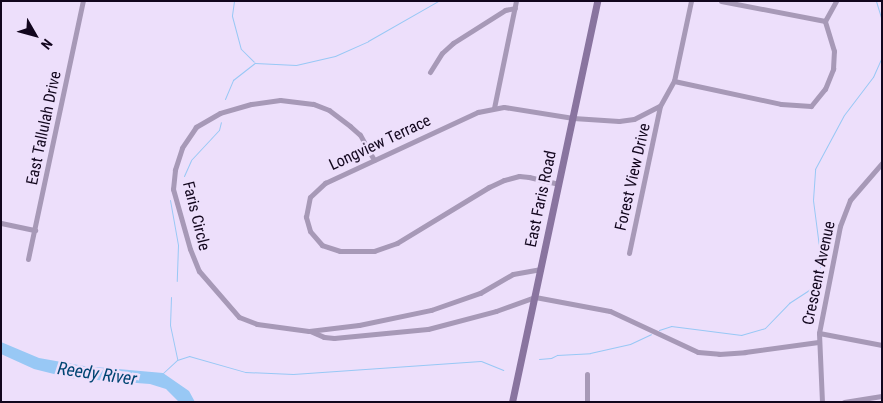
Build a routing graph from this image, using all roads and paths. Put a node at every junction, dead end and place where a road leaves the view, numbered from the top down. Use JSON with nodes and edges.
{"nodes":[{"id":1,"x":83,"y":1,"type":"edge"},
{"id":2,"x":516,"y":1,"type":"edge"},
{"id":3,"x":597,"y":1,"type":"edge"},
{"id":4,"x":690,"y":1,"type":"edge"},
{"id":5,"x":722,"y":1,"type":"edge"},
{"id":6,"x":836,"y":1,"type":"edge"},
{"id":7,"x":515,"y":8,"type":"junction"},
{"id":8,"x":824,"y":21,"type":"junction"},
{"id":9,"x":430,"y":72,"type":"dead end"},
{"id":10,"x":674,"y":81,"type":"junction"},
{"id":11,"x":660,"y":106,"type":"junction"},
{"id":12,"x":494,"y":108,"type":"junction"},
{"id":13,"x":572,"y":118,"type":"junction"},
{"id":14,"x":374,"y":160,"type":"junction"},
{"id":15,"x":882,"y":163,"type":"edge"},
{"id":16,"x":559,"y":184,"type":"junction"},
{"id":17,"x":1,"y":223,"type":"edge"},
{"id":18,"x":35,"y":230,"type":"junction"},
{"id":19,"x":629,"y":253,"type":"dead end"},
{"id":20,"x":28,"y":259,"type":"dead end"},
{"id":21,"x":540,"y":269,"type":"junction"},
{"id":22,"x":535,"y":297,"type":"junction"},
{"id":23,"x":309,"y":331,"type":"junction"},
{"id":24,"x":819,"y":333,"type":"junction"},
{"id":25,"x":818,"y":342,"type":"junction"},
{"id":26,"x":882,"y":345,"type":"edge"},
{"id":27,"x":587,"y":374,"type":"dead end"},
{"id":28,"x":882,"y":396,"type":"edge"},
{"id":29,"x":512,"y":402,"type":"edge"},
{"id":30,"x":587,"y":402,"type":"edge"},
{"id":31,"x":822,"y":402,"type":"edge"},
{"id":32,"x":844,"y":402,"type":"edge"}],
"edges":[{"from":1,"to":18,"type":"street","name":"East Tallulah Drive"},
{"from":2,"to":7,"type":"street"},
{"from":3,"to":13,"type":"main road","name":"East Faris Road"},
{"from":4,"to":10,"type":"street"},
{"from":5,"to":8,"type":"street"},
{"from":6,"to":8,"type":"street"},
{"from":7,"to":9,"type":"street"},
{"from":7,"to":12,"type":"street"},
{"from":8,"to":10,"type":"street"},
{"from":10,"to":11,"type":"street"},
{"from":11,"to":13,"type":"street","name":"Longview Terrace"},
{"from":11,"to":19,"type":"street","name":"Forest View Drive"},
{"from":12,"to":13,"type":"street","name":"Longview Terrace"},
{"from":12,"to":14,"type":"street","name":"Longview Terrace"},
{"from":13,"to":16,"type":"main road","name":"East Faris Road"},
{"from":14,"to":16,"type":"street","name":"Longview Terrace"},
{"from":14,"to":23,"type":"street","name":"Faris Circle"},
{"from":15,"to":24,"type":"street","name":"Crescent Avenue"},
{"from":16,"to":21,"type":"main road","name":"East Faris Road"},
{"from":17,"to":18,"type":"street"},
{"from":18,"to":20,"type":"street","name":"East Tallulah Drive"},
{"from":21,"to":22,"type":"main road","name":"East Faris Road"},
{"from":21,"to":23,"type":"street","name":"Faris Circle"},
{"from":22,"to":23,"type":"street","name":"Faris Circle"},
{"from":22,"to":25,"type":"street"},
{"from":22,"to":29,"type":"main road","name":"East Faris Road"},
{"from":24,"to":25,"type":"street","name":"Crescent Avenue"},
{"from":24,"to":26,"type":"street"},
{"from":25,"to":31,"type":"street","name":"Crescent Avenue"},
{"from":27,"to":30,"type":"street"},
{"from":28,"to":32,"type":"street"}]}
